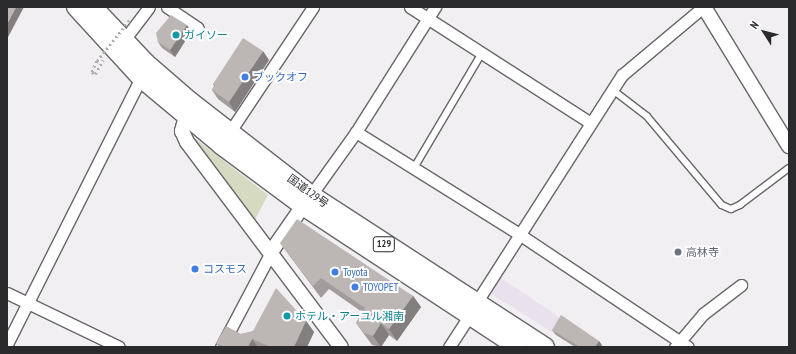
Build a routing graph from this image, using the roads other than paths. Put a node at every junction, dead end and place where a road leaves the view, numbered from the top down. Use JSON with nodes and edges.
{"nodes":[{"id":1,"x":76,"y":7,"type":"edge"},
{"id":2,"x":93,"y":7,"type":"edge"},
{"id":3,"x":149,"y":7,"type":"edge"},
{"id":4,"x":167,"y":7,"type":"edge"},
{"id":5,"x":313,"y":7,"type":"edge"},
{"id":6,"x":410,"y":7,"type":"edge"},
{"id":7,"x":435,"y":7,"type":"edge"},
{"id":8,"x":703,"y":7,"type":"edge"},
{"id":9,"x":428,"y":19,"type":"junction"},
{"id":10,"x":198,"y":28,"type":"dead end"},
{"id":11,"x":114,"y":50,"type":"junction"},
{"id":12,"x":482,"y":53,"type":"junction"},
{"id":13,"x":141,"y":78,"type":"junction"},
{"id":14,"x":613,"y":90,"type":"junction"},
{"id":15,"x":186,"y":116,"type":"junction"},
{"id":16,"x":591,"y":123,"type":"junction"},
{"id":17,"x":356,"y":132,"type":"junction"},
{"id":18,"x":226,"y":139,"type":"junction"},
{"id":19,"x":789,"y":146,"type":"edge"},
{"id":20,"x":414,"y":168,"type":"junction"},
{"id":21,"x":789,"y":168,"type":"edge"},
{"id":22,"x":307,"y":201,"type":"junction"},
{"id":23,"x":519,"y":234,"type":"junction"},
{"id":24,"x":271,"y":252,"type":"junction"},
{"id":25,"x":741,"y":285,"type":"dead end"},
{"id":26,"x":7,"y":293,"type":"edge"},
{"id":27,"x":28,"y":303,"type":"junction"},
{"id":28,"x":472,"y":309,"type":"junction"},
{"id":29,"x":7,"y":344,"type":"edge"},
{"id":30,"x":681,"y":345,"type":"edge"},
{"id":31,"x":119,"y":347,"type":"edge"},
{"id":32,"x":221,"y":347,"type":"edge"},
{"id":33,"x":341,"y":347,"type":"edge"},
{"id":34,"x":449,"y":347,"type":"edge"},
{"id":35,"x":518,"y":347,"type":"edge"},
{"id":36,"x":545,"y":347,"type":"edge"}],
"edges":[{"from":1,"to":11,"type":"highway","name":"国道129号","number":"129"},
{"from":2,"to":11,"type":"highway","name":"国道129号","number":"129"},
{"from":3,"to":11,"type":"street"},
{"from":4,"to":10,"type":"street"},
{"from":5,"to":18,"type":"street"},
{"from":6,"to":9,"type":"street"},
{"from":7,"to":9,"type":"street"},
{"from":8,"to":14,"type":"street"},
{"from":8,"to":19,"type":"street"},
{"from":9,"to":12,"type":"street"},
{"from":9,"to":17,"type":"street"},
{"from":11,"to":13,"type":"highway","name":"国道129号","number":"129"},
{"from":11,"to":18,"type":"highway","name":"国道129号","number":"129"},
{"from":12,"to":16,"type":"street"},
{"from":12,"to":20,"type":"lane"},
{"from":13,"to":15,"type":"highway","name":"国道129号","number":"129"},
{"from":13,"to":27,"type":"street"},
{"from":14,"to":16,"type":"street"},
{"from":14,"to":21,"type":"lane"},
{"from":15,"to":18,"type":"highway","name":"国道129号","number":"129"},
{"from":15,"to":24,"type":"street"},
{"from":16,"to":23,"type":"street"},
{"from":17,"to":20,"type":"street"},
{"from":17,"to":22,"type":"street"},
{"from":18,"to":22,"type":"highway","name":"国道129号","number":"129"},
{"from":20,"to":23,"type":"street"},
{"from":22,"to":24,"type":"street"},
{"from":22,"to":28,"type":"highway","name":"国道129号","number":"129"},
{"from":23,"to":28,"type":"street"},
{"from":23,"to":30,"type":"street"},
{"from":24,"to":32,"type":"street"},
{"from":24,"to":33,"type":"street"},
{"from":25,"to":30,"type":"street"},
{"from":26,"to":27,"type":"street"},
{"from":27,"to":29,"type":"street"},
{"from":27,"to":31,"type":"street"},
{"from":28,"to":34,"type":"street"},
{"from":28,"to":35,"type":"highway","name":"国道129号","number":"129"},
{"from":28,"to":36,"type":"highway","name":"国道129号","number":"129"}]}
